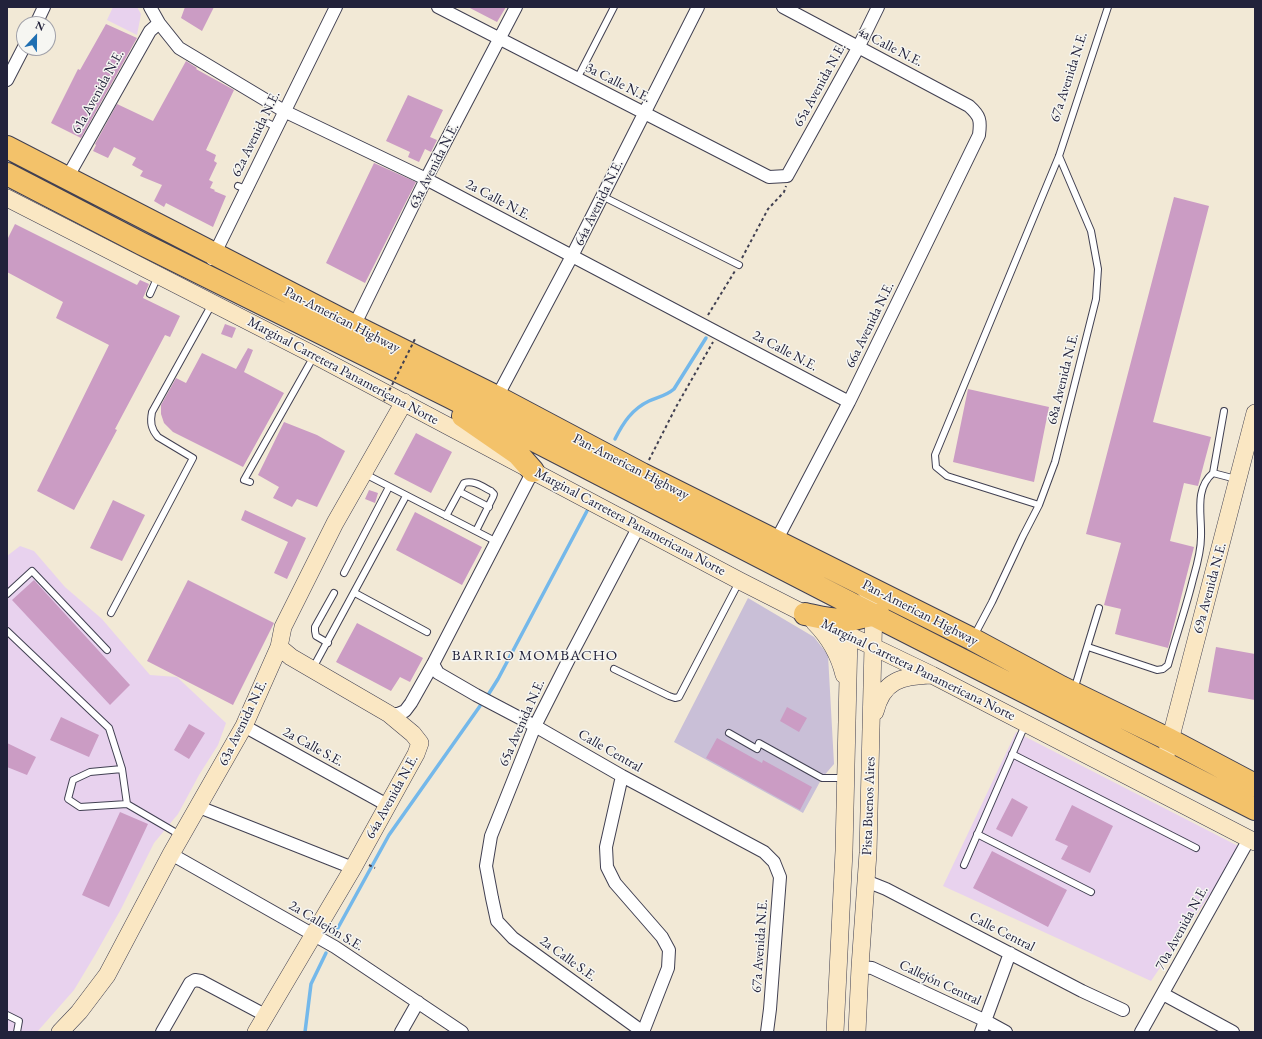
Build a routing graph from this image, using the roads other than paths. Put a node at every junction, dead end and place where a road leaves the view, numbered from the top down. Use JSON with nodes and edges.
{"nodes":[{"id":1,"x":150,"y":7,"type":"edge"},
{"id":2,"x":336,"y":7,"type":"edge"},
{"id":3,"x":438,"y":7,"type":"edge"},
{"id":4,"x":516,"y":7,"type":"edge"},
{"id":5,"x":614,"y":7,"type":"edge"},
{"id":6,"x":698,"y":7,"type":"edge"},
{"id":7,"x":782,"y":7,"type":"edge"},
{"id":8,"x":878,"y":7,"type":"edge"},
{"id":9,"x":1108,"y":7,"type":"edge"},
{"id":10,"x":159,"y":23,"type":"junction"},
{"id":11,"x":500,"y":39,"type":"junction"},
{"id":12,"x":858,"y":48,"type":"junction"},
{"id":13,"x":19,"y":56,"type":"edge"},
{"id":14,"x":577,"y":79,"type":"junction"},
{"id":15,"x":7,"y":80,"type":"edge"},
{"id":16,"x":284,"y":111,"type":"junction"},
{"id":17,"x":644,"y":113,"type":"junction"},
{"id":18,"x":979,"y":119,"type":"joint"},
{"id":19,"x":7,"y":147,"type":"edge"},
{"id":20,"x":1059,"y":156,"type":"junction"},
{"id":21,"x":7,"y":174,"type":"edge"},
{"id":22,"x":787,"y":176,"type":"joint"},
{"id":23,"x":67,"y":178,"type":"junction"},
{"id":24,"x":426,"y":179,"type":"junction"},
{"id":25,"x":602,"y":196,"type":"junction"},
{"id":26,"x":7,"y":198,"type":"edge"},
{"id":27,"x":214,"y":254,"type":"junction"},
{"id":28,"x":572,"y":256,"type":"junction"},
{"id":29,"x":739,"y":264,"type":"road end"},
{"id":30,"x":159,"y":275,"type":"junction"},
{"id":31,"x":204,"y":275,"type":"junction"},
{"id":32,"x":150,"y":294,"type":"dead end"},
{"id":33,"x":212,"y":303,"type":"junction"},
{"id":34,"x":354,"y":326,"type":"junction"},
{"id":35,"x":314,"y":355,"type":"junction"},
{"id":36,"x":450,"y":397,"type":"junction"},
{"id":37,"x":497,"y":397,"type":"junction"},
{"id":38,"x":404,"y":402,"type":"junction"},
{"id":39,"x":849,"y":402,"type":"junction"},
{"id":40,"x":1224,"y":411,"type":"dead end"},
{"id":41,"x":1255,"y":413,"type":"edge"},
{"id":42,"x":533,"y":472,"type":"junction"},
{"id":43,"x":364,"y":473,"type":"junction"},
{"id":44,"x":1213,"y":473,"type":"junction"},
{"id":45,"x":1238,"y":480,"type":"junction"},
{"id":46,"x":250,"y":482,"type":"dead end"},
{"id":47,"x":389,"y":487,"type":"junction"},
{"id":48,"x":460,"y":492,"type":"junction"},
{"id":49,"x":406,"y":496,"type":"junction"},
{"id":50,"x":1039,"y":505,"type":"junction"},
{"id":51,"x":489,"y":507,"type":"junction"},
{"id":52,"x":446,"y":516,"type":"junction"},
{"id":53,"x":638,"y":528,"type":"junction"},
{"id":54,"x":476,"y":531,"type":"junction"},
{"id":55,"x":776,"y":541,"type":"junction"},
{"id":56,"x":497,"y":542,"type":"junction"},
{"id":57,"x":344,"y":573,"type":"dead end"},
{"id":58,"x":740,"y":581,"type":"junction"},
{"id":59,"x":861,"y":584,"type":"junction"},
{"id":60,"x":334,"y":593,"type":"dead end"},
{"id":61,"x":355,"y":593,"type":"junction"},
{"id":62,"x":7,"y":594,"type":"edge"},
{"id":63,"x":1099,"y":608,"type":"dead end"},
{"id":64,"x":111,"y":613,"type":"dead end"},
{"id":65,"x":805,"y":614,"type":"junction"},
{"id":66,"x":874,"y":615,"type":"junction"},
{"id":67,"x":7,"y":631,"type":"edge"},
{"id":68,"x":427,"y":632,"type":"dead end"},
{"id":69,"x":849,"y":635,"type":"junction"},
{"id":70,"x":972,"y":639,"type":"junction"},
{"id":71,"x":328,"y":643,"type":"junction"},
{"id":72,"x":873,"y":646,"type":"junction"},
{"id":73,"x":280,"y":647,"type":"junction"},
{"id":74,"x":1088,"y":647,"type":"junction"},
{"id":75,"x":107,"y":650,"type":"dead end"},
{"id":76,"x":433,"y":664,"type":"junction"},
{"id":77,"x":614,"y":669,"type":"dead end"},
{"id":78,"x":312,"y":670,"type":"junction"},
{"id":79,"x":932,"y":675,"type":"junction"},
{"id":80,"x":1067,"y":690,"type":"junction"},
{"id":81,"x":848,"y":691,"type":"junction"},
{"id":82,"x":389,"y":714,"type":"junction"},
{"id":83,"x":1026,"y":723,"type":"junction"},
{"id":84,"x":244,"y":726,"type":"junction"},
{"id":85,"x":535,"y":726,"type":"junction"},
{"id":86,"x":871,"y":728,"type":"junction"},
{"id":87,"x":729,"y":732,"type":"dead end"},
{"id":88,"x":1170,"y":740,"type":"junction"},
{"id":89,"x":1012,"y":754,"type":"junction"},
{"id":90,"x":1164,"y":763,"type":"junction"},
{"id":91,"x":870,"y":766,"type":"junction"},
{"id":92,"x":122,"y":769,"type":"junction"},
{"id":93,"x":846,"y":772,"type":"junction"},
{"id":94,"x":622,"y":776,"type":"junction"},
{"id":95,"x":1255,"y":785,"type":"edge"},
{"id":96,"x":127,"y":804,"type":"junction"},
{"id":97,"x":388,"y":806,"type":"junction"},
{"id":98,"x":199,"y":807,"type":"junction"},
{"id":99,"x":1255,"y":810,"type":"edge"},
{"id":100,"x":977,"y":834,"type":"junction"},
{"id":101,"x":181,"y":835,"type":"junction"},
{"id":102,"x":1252,"y":840,"type":"edge"},
{"id":103,"x":1196,"y":848,"type":"dead end"},
{"id":104,"x":171,"y":854,"type":"junction"},
{"id":105,"x":774,"y":862,"type":"joint"},
{"id":106,"x":964,"y":865,"type":"dead end"},
{"id":107,"x":361,"y":866,"type":"junction"},
{"id":108,"x":866,"y":881,"type":"junction"},
{"id":109,"x":1091,"y":892,"type":"dead end"},
{"id":110,"x":492,"y":898,"type":"joint"},
{"id":111,"x":319,"y":937,"type":"junction"},
{"id":112,"x":1010,"y":953,"type":"junction"},
{"id":113,"x":860,"y":967,"type":"junction"},
{"id":114,"x":1163,"y":994,"type":"junction"},
{"id":115,"x":418,"y":1002,"type":"junction"},
{"id":116,"x":1123,"y":1010,"type":"dead end"},
{"id":117,"x":7,"y":1015,"type":"edge"},
{"id":118,"x":265,"y":1016,"type":"junction"},
{"id":119,"x":984,"y":1020,"type":"junction"},
{"id":120,"x":17,"y":1032,"type":"edge"},
{"id":121,"x":60,"y":1032,"type":"edge"},
{"id":122,"x":162,"y":1032,"type":"edge"},
{"id":123,"x":256,"y":1032,"type":"edge"},
{"id":124,"x":401,"y":1032,"type":"edge"},
{"id":125,"x":462,"y":1032,"type":"edge"},
{"id":126,"x":643,"y":1032,"type":"edge"},
{"id":127,"x":767,"y":1032,"type":"edge"},
{"id":128,"x":835,"y":1032,"type":"edge"},
{"id":129,"x":857,"y":1032,"type":"edge"},
{"id":130,"x":981,"y":1032,"type":"edge"},
{"id":131,"x":1006,"y":1032,"type":"edge"},
{"id":132,"x":1141,"y":1032,"type":"edge"},
{"id":133,"x":1233,"y":1032,"type":"edge"}],
"edges":[{"from":1,"to":10,"type":"street","name":"2a Calle N.E."},
{"from":2,"to":16,"type":"street","name":"62a Avenida N.E."},
{"from":3,"to":11,"type":"street","name":"3a Calle N.E."},
{"from":4,"to":11,"type":"street","name":"63a Avenida N.E."},
{"from":5,"to":14,"type":"lane"},
{"from":6,"to":17,"type":"street","name":"64a Avenida N.E."},
{"from":7,"to":12,"type":"street","name":"4a Calle N.E."},
{"from":8,"to":12,"type":"street","name":"65a Avenida N.E."},
{"from":9,"to":20,"type":"lane","name":"67a Avenida N.E."},
{"from":10,"to":16,"type":"street","name":"2a Calle N.E."},
{"from":10,"to":23,"type":"street","name":"61a Avenida N.E."},
{"from":11,"to":14,"type":"street","name":"3a Calle N.E."},
{"from":11,"to":24,"type":"street","name":"63a Avenida N.E."},
{"from":12,"to":18,"type":"street","name":"4a Calle N.E."},
{"from":12,"to":22,"type":"street","name":"65a Avenida N.E."},
{"from":13,"to":15,"type":"street"},
{"from":14,"to":17,"type":"street","name":"3a Calle N.E."},
{"from":16,"to":24,"type":"street","name":"2a Calle N.E."},
{"from":16,"to":27,"type":"street","name":"62a Avenida N.E."},
{"from":17,"to":22,"type":"street","name":"3a Calle N.E."},
{"from":17,"to":25,"type":"street","name":"64a Avenida N.E."},
{"from":18,"to":39,"type":"street","name":"66a Avenida N.E."},
{"from":19,"to":23,"type":"highway","name":"Pan-American Highway"},
{"from":20,"to":50,"type":"lane","name":"68a Avenida N.E."},
{"from":20,"to":50,"type":"lane","name":"67a Avenida N.E."},
{"from":21,"to":31,"type":"highway","name":"Pan-American Highway"},
{"from":23,"to":27,"type":"highway","name":"Pan-American Highway"},
{"from":24,"to":28,"type":"street","name":"2a Calle N.E."},
{"from":24,"to":34,"type":"street","name":"63a Avenida N.E."},
{"from":25,"to":28,"type":"street","name":"64a Avenida N.E."},
{"from":25,"to":29,"type":"lane"},
{"from":26,"to":30,"type":"street","name":"Marginal Carretera Panamericana Norte"},
{"from":27,"to":31,"type":"street","name":"62a Avenida N.E."},
{"from":27,"to":34,"type":"highway","name":"Pan-American Highway"},
{"from":28,"to":37,"type":"street","name":"64a Avenida N.E."},
{"from":28,"to":39,"type":"street","name":"2a Calle N.E."},
{"from":30,"to":32,"type":"lane"},
{"from":30,"to":33,"type":"street","name":"Marginal Carretera Panamericana Norte"},
{"from":31,"to":36,"type":"highway","name":"Pan-American Highway"},
{"from":33,"to":35,"type":"street","name":"Marginal Carretera Panamericana Norte"},
{"from":33,"to":64,"type":"lane"},
{"from":34,"to":37,"type":"highway","name":"Pan-American Highway"},
{"from":35,"to":38,"type":"street","name":"Marginal Carretera Panamericana Norte"},
{"from":35,"to":46,"type":"lane"},
{"from":36,"to":42,"type":"highway"},
{"from":36,"to":66,"type":"highway","name":"Pan-American Highway"},
{"from":37,"to":55,"type":"highway","name":"Pan-American Highway"},
{"from":38,"to":42,"type":"street","name":"Marginal Carretera Panamericana Norte"},
{"from":38,"to":43,"type":"street","name":"63a Avenida N.E."},
{"from":39,"to":55,"type":"street","name":"66a Avenida N.E."},
{"from":40,"to":44,"type":"lane"},
{"from":41,"to":45,"type":"street","name":"69a Avenida N.E."},
{"from":42,"to":53,"type":"street","name":"Marginal Carretera Panamericana Norte"},
{"from":42,"to":56,"type":"street"},
{"from":43,"to":47,"type":"lane"},
{"from":43,"to":73,"type":"street","name":"63a Avenida N.E."},
{"from":44,"to":45,"type":"lane"},
{"from":44,"to":74,"type":"lane"},
{"from":45,"to":88,"type":"street","name":"69a Avenida N.E."},
{"from":47,"to":49,"type":"lane"},
{"from":47,"to":57,"type":"lane"},
{"from":48,"to":51,"type":"lane"},
{"from":48,"to":51,"type":"lane"},
{"from":48,"to":52,"type":"lane"},
{"from":49,"to":52,"type":"lane"},
{"from":49,"to":61,"type":"lane"},
{"from":50,"to":70,"type":"lane","name":"68a Avenida N.E."},
{"from":51,"to":54,"type":"lane"},
{"from":52,"to":54,"type":"lane"},
{"from":53,"to":58,"type":"street","name":"Marginal Carretera Panamericana Norte"},
{"from":53,"to":85,"type":"street","name":"65a Avenida N.E."},
{"from":54,"to":56,"type":"lane"},
{"from":55,"to":59,"type":"highway","name":"Pan-American Highway"},
{"from":56,"to":76,"type":"street"},
{"from":58,"to":65,"type":"street","name":"Marginal Carretera Panamericana Norte"},
{"from":58,"to":77,"type":"lane"},
{"from":59,"to":66,"type":"street","name":"Pista Buenos Aires"},
{"from":59,"to":70,"type":"highway","name":"Pan-American Highway"},
{"from":60,"to":71,"type":"lane"},
{"from":61,"to":68,"type":"lane"},
{"from":61,"to":71,"type":"lane"},
{"from":62,"to":75,"type":"lane"},
{"from":63,"to":74,"type":"lane"},
{"from":65,"to":66,"type":"highway"},
{"from":65,"to":69,"type":"street","name":"Marginal Carretera Panamericana Norte"},
{"from":65,"to":81,"type":"street"},
{"from":66,"to":69,"type":"highway"},
{"from":66,"to":72,"type":"street","name":"Pista Buenos Aires"},
{"from":66,"to":80,"type":"highway"},
{"from":66,"to":90,"type":"highway","name":"Pan-American Highway"},
{"from":67,"to":92,"type":"lane"},
{"from":69,"to":72,"type":"street","name":"Marginal Carretera Panamericana Norte"},
{"from":69,"to":81,"type":"street","name":"Pista Buenos Aires"},
{"from":70,"to":80,"type":"highway","name":"Pan-American Highway"},
{"from":71,"to":78,"type":"lane"},
{"from":72,"to":79,"type":"street","name":"Marginal Carretera Panamericana Norte"},
{"from":72,"to":86,"type":"street","name":"Pista Buenos Aires"},
{"from":73,"to":78,"type":"street"},
{"from":73,"to":84,"type":"street","name":"63a Avenida N.E."},
{"from":74,"to":80,"type":"lane"},
{"from":76,"to":82,"type":"street"},
{"from":76,"to":85,"type":"street","name":"Calle Central"},
{"from":78,"to":82,"type":"street"},
{"from":79,"to":83,"type":"street","name":"Marginal Carretera Panamericana Norte"},
{"from":79,"to":86,"type":"street"},
{"from":80,"to":88,"type":"highway","name":"Pan-American Highway"},
{"from":81,"to":93,"type":"street","name":"Pista Buenos Aires"},
{"from":82,"to":97,"type":"street","name":"64a Avenida N.E."},
{"from":83,"to":89,"type":"lane"},
{"from":83,"to":102,"type":"street","name":"Marginal Carretera Panamericana Norte"},
{"from":84,"to":97,"type":"street","name":"2a Calle S.E."},
{"from":84,"to":98,"type":"street","name":"63a Avenida N.E."},
{"from":85,"to":94,"type":"street","name":"Calle Central"},
{"from":85,"to":110,"type":"street","name":"65a Avenida N.E."},
{"from":86,"to":91,"type":"street","name":"Pista Buenos Aires"},
{"from":87,"to":93,"type":"lane"},
{"from":88,"to":90,"type":"street","name":"69a Avenida N.E."},
{"from":88,"to":95,"type":"highway","name":"Pan-American Highway"},
{"from":89,"to":100,"type":"lane"},
{"from":89,"to":103,"type":"lane"},
{"from":90,"to":99,"type":"highway","name":"Pan-American Highway"},
{"from":91,"to":93,"type":"street"},
{"from":91,"to":108,"type":"street","name":"Pista Buenos Aires"},
{"from":92,"to":96,"type":"lane"},
{"from":92,"to":96,"type":"lane"},
{"from":93,"to":128,"type":"street","name":"Pista Buenos Aires"},
{"from":94,"to":105,"type":"street","name":"Calle Central"},
{"from":94,"to":126,"type":"street"},
{"from":96,"to":101,"type":"lane"},
{"from":97,"to":107,"type":"street","name":"64a Avenida N.E."},
{"from":98,"to":101,"type":"street","name":"63a Avenida N.E."},
{"from":98,"to":107,"type":"street"},
{"from":100,"to":106,"type":"lane"},
{"from":100,"to":109,"type":"lane"},
{"from":101,"to":104,"type":"street","name":"63a Avenida N.E."},
{"from":102,"to":114,"type":"street","name":"70a Avenida N.E."},
{"from":104,"to":111,"type":"street","name":"2a Callejón S.E."},
{"from":104,"to":121,"type":"street","name":"63a Avenida N.E."},
{"from":105,"to":127,"type":"street","name":"67a Avenida N.E."},
{"from":107,"to":111,"type":"street","name":"64a Avenida N.E."},
{"from":108,"to":112,"type":"street","name":"Calle Central"},
{"from":108,"to":113,"type":"street","name":"Pista Buenos Aires"},
{"from":110,"to":126,"type":"street","name":"2a Calle S.E."},
{"from":111,"to":115,"type":"street","name":"2a Callejón S.E."},
{"from":111,"to":118,"type":"street","name":"64a Avenida N.E."},
{"from":112,"to":116,"type":"street","name":"Calle Central"},
{"from":112,"to":119,"type":"street"},
{"from":113,"to":119,"type":"street","name":"Callejón Central"},
{"from":113,"to":129,"type":"street","name":"Pista Buenos Aires"},
{"from":114,"to":132,"type":"street","name":"70a Avenida N.E."},
{"from":114,"to":133,"type":"street"},
{"from":115,"to":124,"type":"street"},
{"from":115,"to":125,"type":"street","name":"2a Callejón S.E."},
{"from":117,"to":120,"type":"lane"},
{"from":118,"to":122,"type":"street"},
{"from":118,"to":123,"type":"street","name":"64a Avenida N.E."},
{"from":119,"to":130,"type":"street"},
{"from":119,"to":131,"type":"street","name":"Callejón Central"}]}
